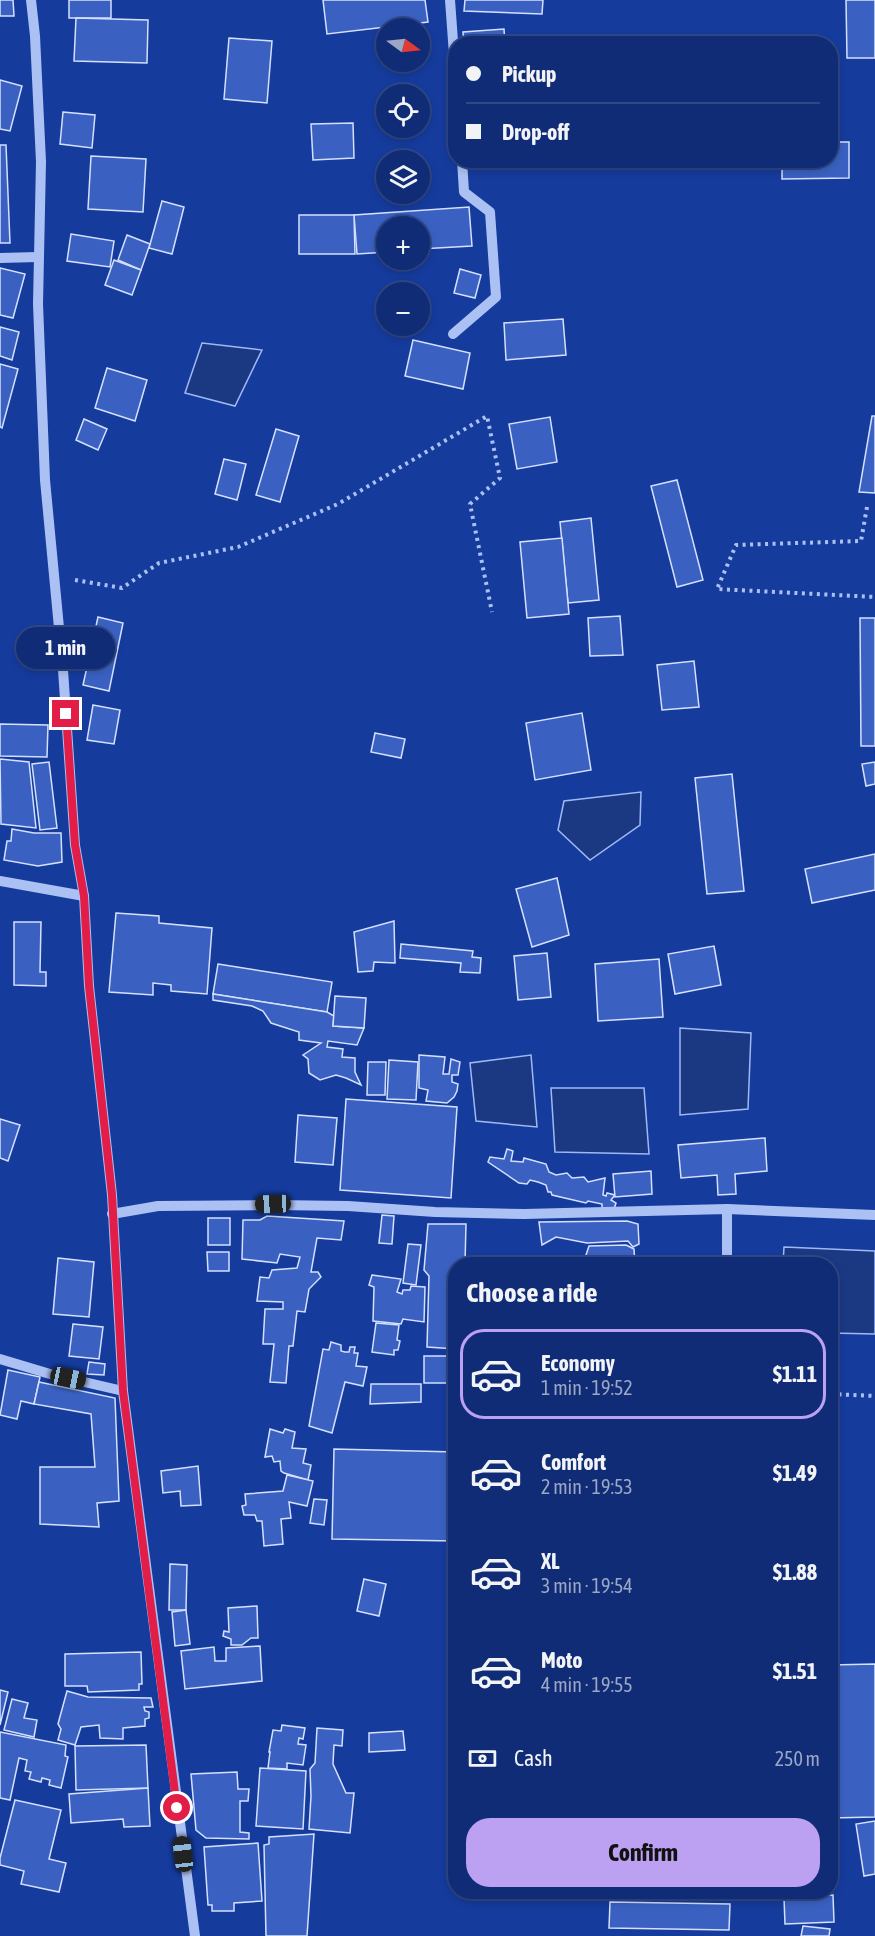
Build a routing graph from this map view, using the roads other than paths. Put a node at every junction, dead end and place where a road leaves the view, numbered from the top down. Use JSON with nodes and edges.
{"nodes":[{"id":1,"x":31,"y":0,"type":"edge"},
{"id":2,"x":450,"y":0,"type":"edge"},
{"id":3,"x":453,"y":36,"type":"edge"},
{"id":4,"x":462,"y":168,"type":"edge"},
{"id":5,"x":0,"y":258,"type":"edge"},
{"id":6,"x":38,"y":258,"type":"junction"},
{"id":7,"x":453,"y":334,"type":"dead end"},
{"id":8,"x":0,"y":881,"type":"edge"},
{"id":9,"x":84,"y":896,"type":"junction"},
{"id":10,"x":727,"y":1209,"type":"junction"},
{"id":11,"x":112,"y":1214,"type":"junction"},
{"id":12,"x":875,"y":1215,"type":"edge"},
{"id":13,"x":727,"y":1257,"type":"edge"},
{"id":14,"x":0,"y":1359,"type":"edge"},
{"id":15,"x":123,"y":1391,"type":"junction"},
{"id":16,"x":195,"y":1936,"type":"edge"}],
"edges":[{"from":1,"to":6,"type":"street"},
{"from":2,"to":3,"type":"street"},
{"from":4,"to":7,"type":"street"},
{"from":5,"to":6,"type":"street"},
{"from":6,"to":9,"type":"street"},
{"from":8,"to":9,"type":"street"},
{"from":9,"to":11,"type":"street"},
{"from":10,"to":11,"type":"street"},
{"from":10,"to":12,"type":"street"},
{"from":10,"to":13,"type":"street"},
{"from":11,"to":15,"type":"street"},
{"from":14,"to":15,"type":"street"},
{"from":15,"to":16,"type":"street"}]}
